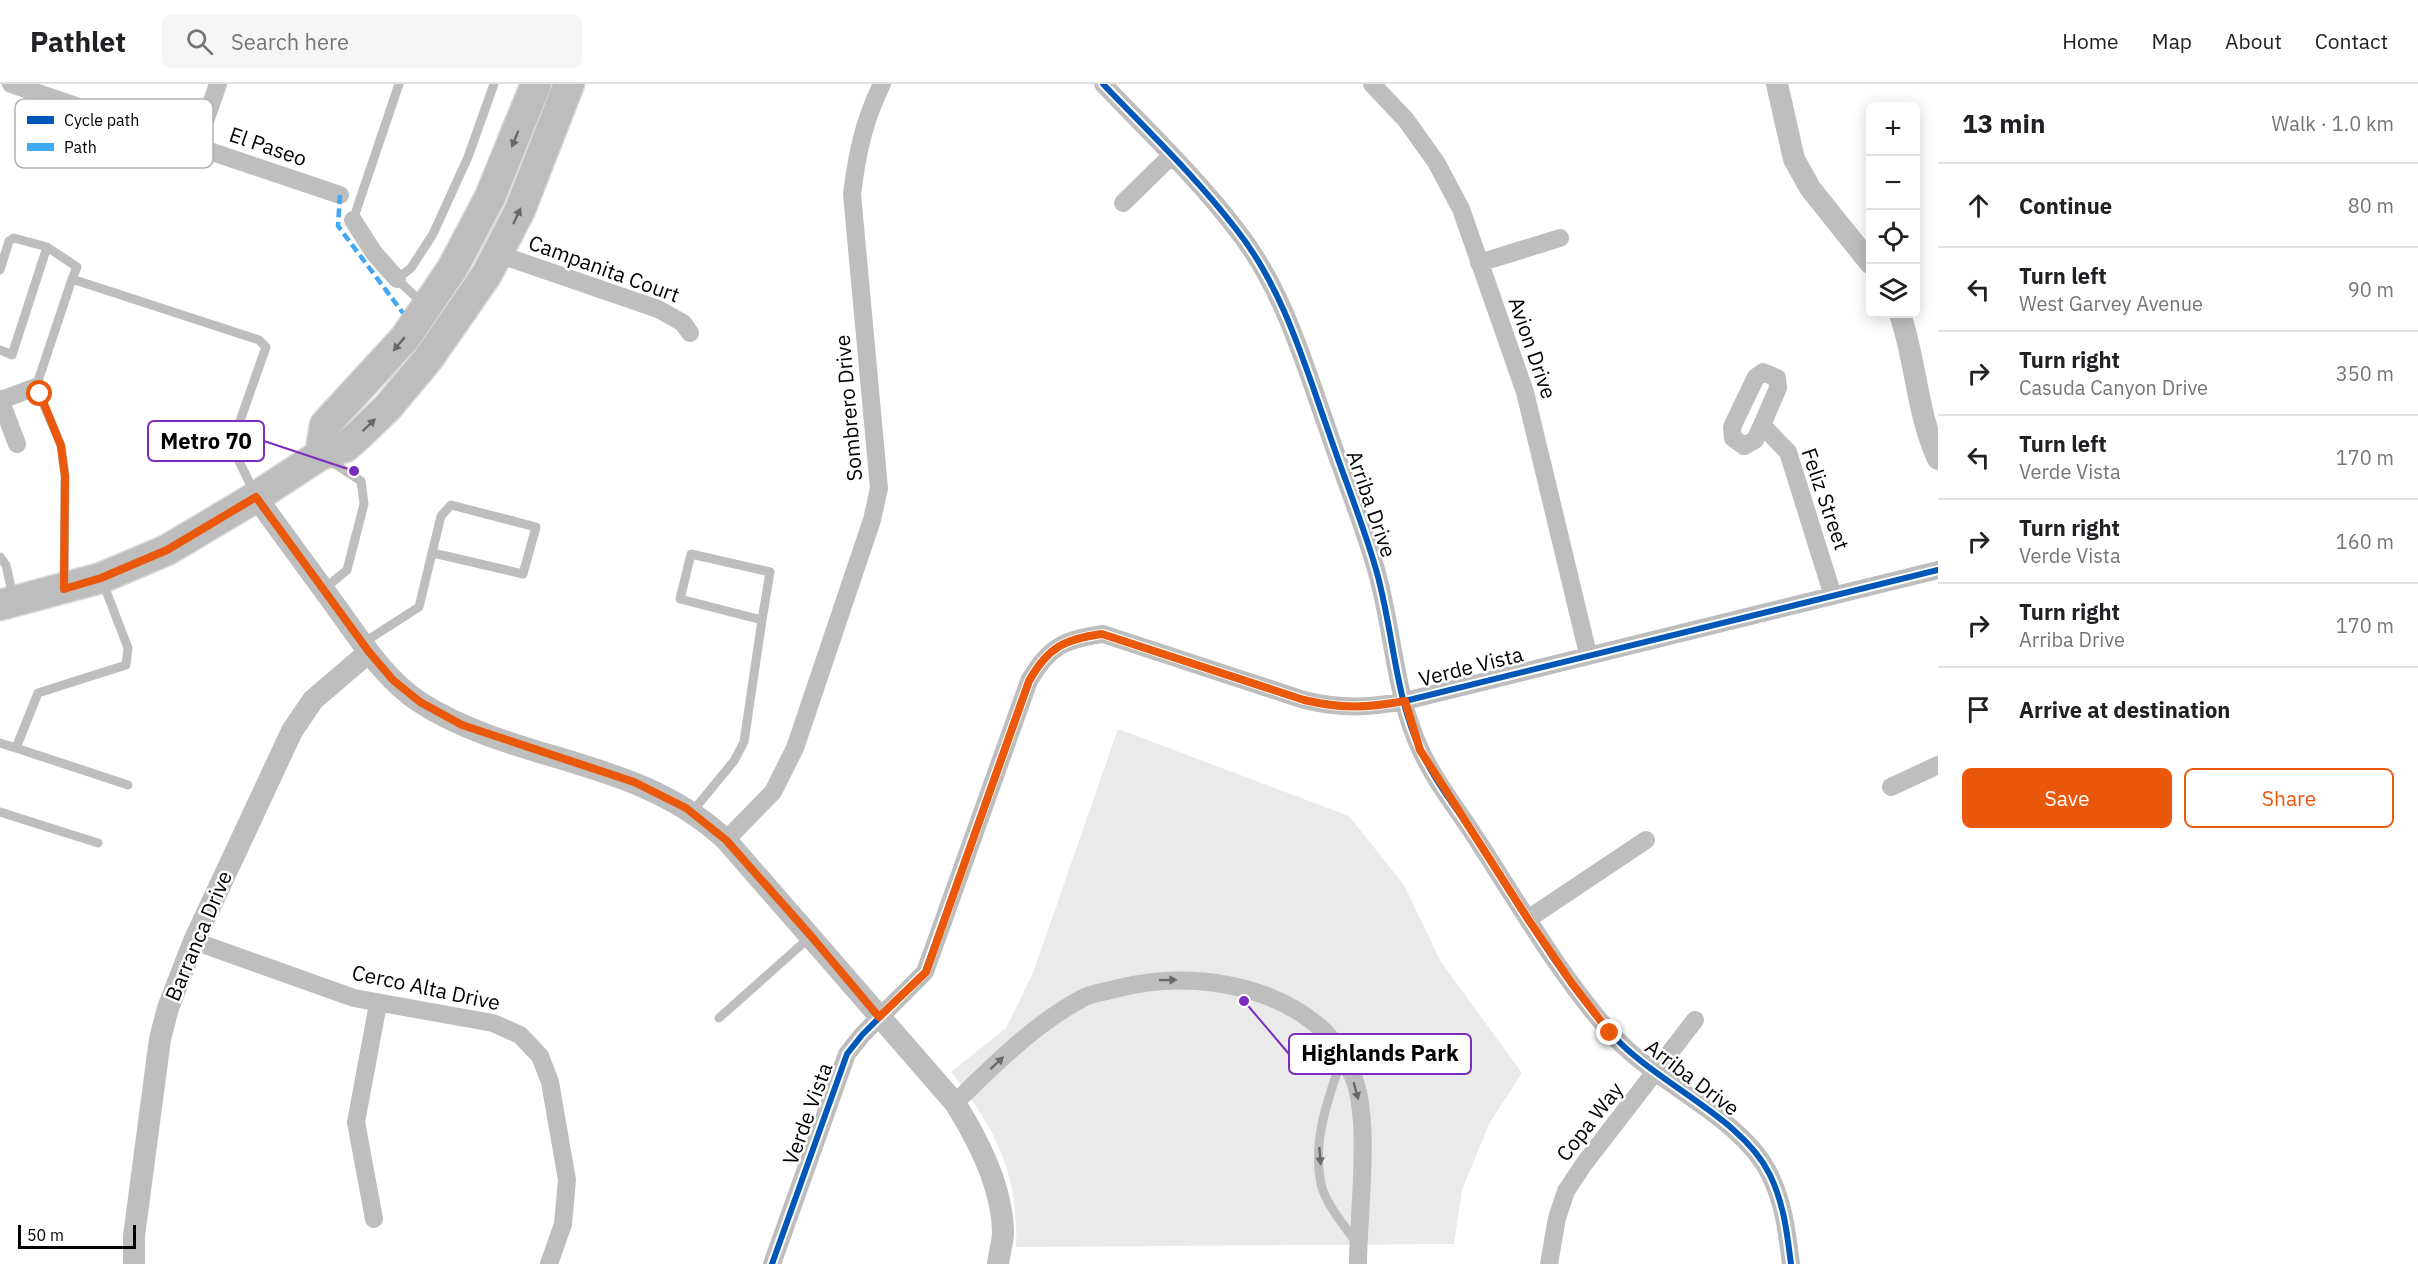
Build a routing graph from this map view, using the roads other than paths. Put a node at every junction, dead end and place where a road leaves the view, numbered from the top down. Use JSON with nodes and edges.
{"nodes":[{"id":1,"x":11,"y":84,"type":"edge"},
{"id":2,"x":218,"y":84,"type":"edge"},
{"id":3,"x":399,"y":84,"type":"edge"},
{"id":4,"x":494,"y":84,"type":"edge"},
{"id":5,"x":536,"y":84,"type":"edge"},
{"id":6,"x":569,"y":84,"type":"edge"},
{"id":7,"x":882,"y":84,"type":"edge"},
{"id":8,"x":1103,"y":84,"type":"edge"},
{"id":9,"x":1372,"y":84,"type":"edge"},
{"id":10,"x":1777,"y":84,"type":"edge"},
{"id":11,"x":55,"y":99,"type":"edge"},
{"id":12,"x":213,"y":99,"type":"edge"},
{"id":13,"x":213,"y":153,"type":"edge"},
{"id":14,"x":1172,"y":155,"type":"junction"},
{"id":15,"x":340,"y":195,"type":"dead end"},
{"id":16,"x":1123,"y":202,"type":"dead end"},
{"id":17,"x":353,"y":220,"type":"joint"},
{"id":18,"x":1560,"y":238,"type":"dead end"},
{"id":19,"x":47,"y":247,"type":"junction"},
{"id":20,"x":498,"y":254,"type":"junction"},
{"id":21,"x":1866,"y":258,"type":"edge"},
{"id":22,"x":1479,"y":263,"type":"junction"},
{"id":23,"x":0,"y":270,"type":"edge"},
{"id":24,"x":72,"y":279,"type":"junction"},
{"id":25,"x":397,"y":279,"type":"junction"},
{"id":26,"x":427,"y":308,"type":"junction"},
{"id":27,"x":1901,"y":318,"type":"edge"},
{"id":28,"x":690,"y":333,"type":"dead end"},
{"id":29,"x":0,"y":350,"type":"edge"},
{"id":30,"x":36,"y":387,"type":"junction"},
{"id":31,"x":0,"y":400,"type":"edge"},
{"id":32,"x":1762,"y":425,"type":"dead end"},
{"id":33,"x":17,"y":444,"type":"dead end"},
{"id":34,"x":320,"y":455,"type":"junction"},
{"id":35,"x":1938,"y":459,"type":"edge"},
{"id":36,"x":256,"y":497,"type":"junction"},
{"id":37,"x":433,"y":552,"type":"junction"},
{"id":38,"x":0,"y":557,"type":"edge"},
{"id":39,"x":1938,"y":570,"type":"edge"},
{"id":40,"x":101,"y":578,"type":"junction"},
{"id":41,"x":64,"y":589,"type":"junction"},
{"id":42,"x":324,"y":590,"type":"junction"},
{"id":43,"x":1833,"y":596,"type":"junction"},
{"id":44,"x":7,"y":603,"type":"edge"},
{"id":45,"x":762,"y":620,"type":"junction"},
{"id":46,"x":366,"y":648,"type":"junction"},
{"id":47,"x":1588,"y":654,"type":"junction"},
{"id":48,"x":1405,"y":701,"type":"junction"},
{"id":49,"x":0,"y":743,"type":"edge"},
{"id":50,"x":16,"y":748,"type":"junction"},
{"id":51,"x":1938,"y":765,"type":"edge"},
{"id":52,"x":128,"y":785,"type":"dead end"},
{"id":53,"x":1891,"y":787,"type":"dead end"},
{"id":54,"x":0,"y":812,"type":"edge"},
{"id":55,"x":692,"y":812,"type":"junction"},
{"id":56,"x":726,"y":840,"type":"junction"},
{"id":57,"x":1646,"y":840,"type":"dead end"},
{"id":58,"x":99,"y":843,"type":"dead end"},
{"id":59,"x":1528,"y":919,"type":"junction"},
{"id":60,"x":811,"y":936,"type":"junction"},
{"id":61,"x":195,"y":941,"type":"junction"},
{"id":62,"x":378,"y":1004,"type":"junction"},
{"id":63,"x":879,"y":1017,"type":"junction"},
{"id":64,"x":719,"y":1018,"type":"dead end"},
{"id":65,"x":1695,"y":1020,"type":"dead end"},
{"id":66,"x":1342,"y":1058,"type":"junction"},
{"id":67,"x":1655,"y":1074,"type":"junction"},
{"id":68,"x":955,"y":1103,"type":"junction"},
{"id":69,"x":374,"y":1219,"type":"dead end"},
{"id":70,"x":1358,"y":1246,"type":"junction"},
{"id":71,"x":134,"y":1264,"type":"edge"},
{"id":72,"x":549,"y":1264,"type":"edge"},
{"id":73,"x":772,"y":1264,"type":"edge"},
{"id":74,"x":998,"y":1264,"type":"edge"},
{"id":75,"x":1358,"y":1264,"type":"edge"},
{"id":76,"x":1549,"y":1264,"type":"edge"},
{"id":77,"x":1791,"y":1264,"type":"edge"}],
"edges":[{"from":1,"to":11,"type":"street","name":"El Paseo"},
{"from":2,"to":12,"type":"street"},
{"from":3,"to":17,"type":"lane"},
{"from":4,"to":25,"type":"lane"},
{"from":5,"to":26,"type":"main road","one_way":true},
{"from":20,"to":6,"type":"main road","one_way":true},
{"from":7,"to":56,"type":"street","name":"Sombrero Drive"},
{"from":8,"to":14,"type":"street","name":"Arriba Drive"},
{"from":9,"to":22,"type":"street","name":"Avion Drive"},
{"from":10,"to":21,"type":"street"},
{"from":13,"to":15,"type":"street","name":"El Paseo"},
{"from":14,"to":16,"type":"street"},
{"from":14,"to":48,"type":"street","name":"Arriba Drive"},
{"from":17,"to":25,"type":"street"},
{"from":18,"to":22,"type":"street"},
{"from":19,"to":23,"type":"lane"},
{"from":19,"to":24,"type":"lane"},
{"from":19,"to":29,"type":"lane"},
{"from":20,"to":28,"type":"street","name":"Campanita Court"},
{"from":34,"to":20,"type":"main road","one_way":true},
{"from":22,"to":47,"type":"street","name":"Avion Drive"},
{"from":24,"to":30,"type":"lane"},
{"from":24,"to":36,"type":"lane"},
{"from":25,"to":26,"type":"lane"},
{"from":26,"to":34,"type":"main road","one_way":true},
{"from":27,"to":35,"type":"street"},
{"from":30,"to":31,"type":"street"},
{"from":30,"to":41,"type":"lane"},
{"from":31,"to":33,"type":"street"},
{"from":32,"to":43,"type":"street","name":"Feliz Street"},
{"from":34,"to":36,"type":"main road"},
{"from":34,"to":42,"type":"lane"},
{"from":36,"to":40,"type":"main road"},
{"from":36,"to":42,"type":"street"},
{"from":37,"to":37,"type":"lane"},
{"from":37,"to":46,"type":"lane"},
{"from":38,"to":44,"type":"lane"},
{"from":39,"to":43,"type":"street","name":"Verde Vista"},
{"from":40,"to":41,"type":"main road"},
{"from":40,"to":50,"type":"lane"},
{"from":41,"to":44,"type":"main road"},
{"from":42,"to":46,"type":"street"},
{"from":43,"to":47,"type":"street","name":"Verde Vista"},
{"from":45,"to":45,"type":"lane"},
{"from":45,"to":55,"type":"lane"},
{"from":46,"to":55,"type":"street"},
{"from":46,"to":61,"type":"street","name":"Barranca Drive"},
{"from":47,"to":48,"type":"street","name":"Verde Vista"},
{"from":48,"to":59,"type":"street","name":"Arriba Drive"},
{"from":48,"to":63,"type":"street","name":"Verde Vista"},
{"from":49,"to":50,"type":"lane"},
{"from":50,"to":52,"type":"lane"},
{"from":51,"to":53,"type":"street"},
{"from":54,"to":58,"type":"lane"},
{"from":55,"to":56,"type":"street"},
{"from":56,"to":60,"type":"street"},
{"from":57,"to":59,"type":"street"},
{"from":59,"to":67,"type":"street","name":"Arriba Drive"},
{"from":60,"to":63,"type":"street"},
{"from":60,"to":64,"type":"lane"},
{"from":61,"to":62,"type":"street","name":"Cerco Alta Drive"},
{"from":61,"to":71,"type":"street","name":"Barranca Drive"},
{"from":62,"to":69,"type":"street"},
{"from":62,"to":72,"type":"street","name":"Cerco Alta Drive"},
{"from":63,"to":68,"type":"street"},
{"from":63,"to":73,"type":"street","name":"Verde Vista"},
{"from":65,"to":67,"type":"street","name":"Copa Way"},
{"from":68,"to":66,"type":"street","one_way":true},
{"from":66,"to":70,"type":"street","one_way":true},
{"from":66,"to":70,"type":"lane","one_way":true},
{"from":67,"to":76,"type":"street","name":"Copa Way"},
{"from":67,"to":77,"type":"street","name":"Arriba Drive"},
{"from":68,"to":74,"type":"street"},
{"from":70,"to":75,"type":"street"}]}
